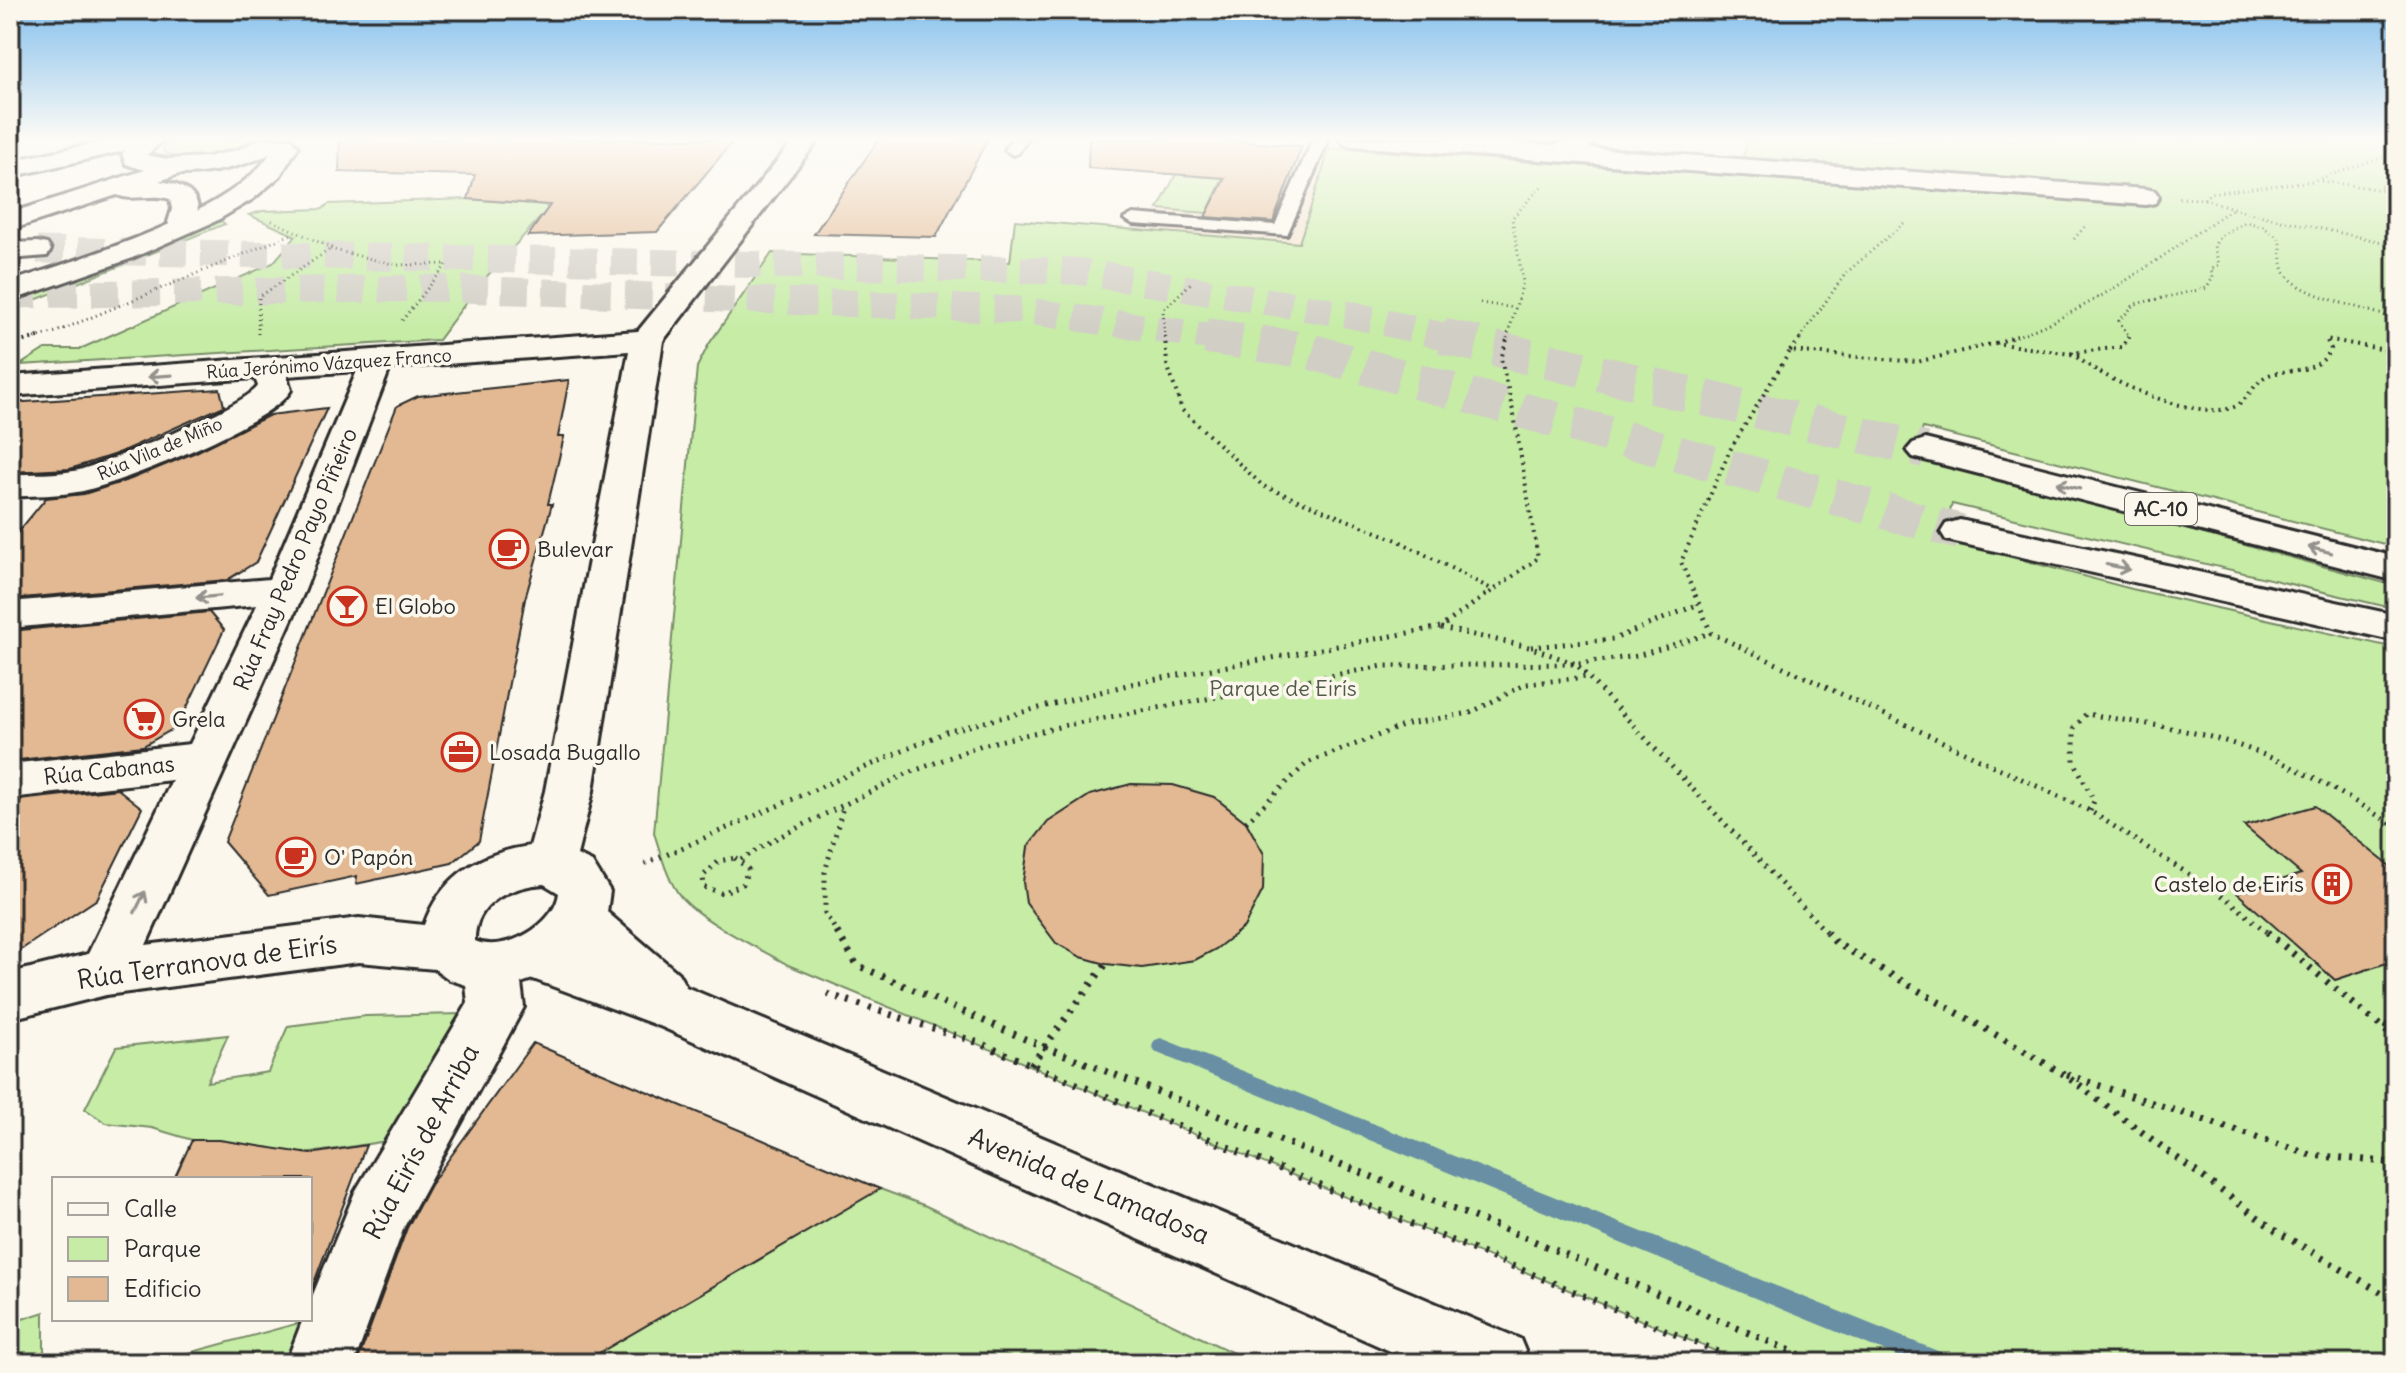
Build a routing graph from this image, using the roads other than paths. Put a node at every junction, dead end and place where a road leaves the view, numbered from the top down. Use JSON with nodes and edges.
{"nodes":[{"id":1,"x":45,"y":203,"type":"tunnel mouth"},
{"id":2,"x":63,"y":203,"type":"edge"},
{"id":3,"x":187,"y":203,"type":"edge"},
{"id":4,"x":204,"y":203,"type":"edge"},
{"id":5,"x":231,"y":203,"type":"edge"},
{"id":6,"x":756,"y":203,"type":"edge"},
{"id":7,"x":1293,"y":203,"type":"edge"},
{"id":8,"x":12,"y":218,"type":"edge"},
{"id":9,"x":1133,"y":219,"type":"dead end"},
{"id":10,"x":181,"y":222,"type":"junction"},
{"id":11,"x":132,"y":245,"type":"junction"},
{"id":12,"x":10,"y":292,"type":"edge"},
{"id":13,"x":647,"y":340,"type":"junction"},
{"id":14,"x":386,"y":346,"type":"junction"},
{"id":15,"x":260,"y":356,"type":"junction"},
{"id":16,"x":10,"y":386,"type":"edge"},
{"id":17,"x":1925,"y":450,"type":"tunnel mouth"},
{"id":18,"x":10,"y":486,"type":"edge"},
{"id":19,"x":1960,"y":532,"type":"tunnel mouth"},
{"id":20,"x":2396,"y":569,"type":"edge"},
{"id":21,"x":285,"y":590,"type":"junction"},
{"id":22,"x":10,"y":615,"type":"edge"},
{"id":23,"x":2396,"y":628,"type":"edge"},
{"id":24,"x":208,"y":759,"type":"junction"},
{"id":25,"x":10,"y":781,"type":"edge"},
{"id":26,"x":530,"y":866,"type":"junction"},
{"id":27,"x":578,"y":918,"type":"junction"},
{"id":28,"x":484,"y":944,"type":"junction"},
{"id":29,"x":106,"y":972,"type":"junction"},
{"id":30,"x":10,"y":996,"type":"edge"},
{"id":31,"x":682,"y":1010,"type":"junction"},
{"id":32,"x":320,"y":1363,"type":"edge"},
{"id":33,"x":1496,"y":1363,"type":"edge"}],
"edges":[{"from":1,"to":8,"type":"street"},
{"from":2,"to":8,"type":"street"},
{"from":3,"to":10,"type":"street"},
{"from":4,"to":10,"type":"street"},
{"from":5,"to":11,"type":"street"},
{"from":6,"to":13,"type":"street"},
{"from":7,"to":9,"type":"lane"},
{"from":10,"to":11,"type":"street"},
{"from":11,"to":12,"type":"street"},
{"from":13,"to":14,"type":"street","name":"Rúa Jerónimo Vázquez Franco"},
{"from":13,"to":26,"type":"street"},
{"from":14,"to":15,"type":"street","name":"Rúa Jerónimo Vázquez Franco"},
{"from":14,"to":21,"type":"street","name":"Rúa Fray Pedro Payo Piñeiro"},
{"from":15,"to":16,"type":"street","name":"Rúa Jerónimo Vázquez Franco","one_way":true},
{"from":15,"to":18,"type":"street","name":"Rúa Vila de Miño"},
{"from":20,"to":17,"type":"street","number":"AC-10","one_way":true},
{"from":19,"to":23,"type":"street","one_way":true},
{"from":21,"to":22,"type":"street","one_way":true},
{"from":21,"to":24,"type":"street","name":"Rúa Fray Pedro Payo Piñeiro"},
{"from":24,"to":25,"type":"street","name":"Rúa Cabanas"},
{"from":29,"to":24,"type":"street","name":"Rúa Fray Pedro Payo Piñeiro","one_way":true},
{"from":26,"to":27,"type":"street"},
{"from":26,"to":28,"type":"street"},
{"from":27,"to":28,"type":"street"},
{"from":27,"to":31,"type":"street","name":"Avenida de Lamadosa"},
{"from":28,"to":29,"type":"street","name":"Rúa Terranova de Eirís"},
{"from":28,"to":31,"type":"street","name":"Avenida de Lamadosa"},
{"from":28,"to":32,"type":"street","name":"Rúa Eirís de Arriba"},
{"from":29,"to":30,"type":"street","name":"Rúa Terranova de Eirís"},
{"from":31,"to":33,"type":"street","name":"Avenida de Lamadosa"}]}
